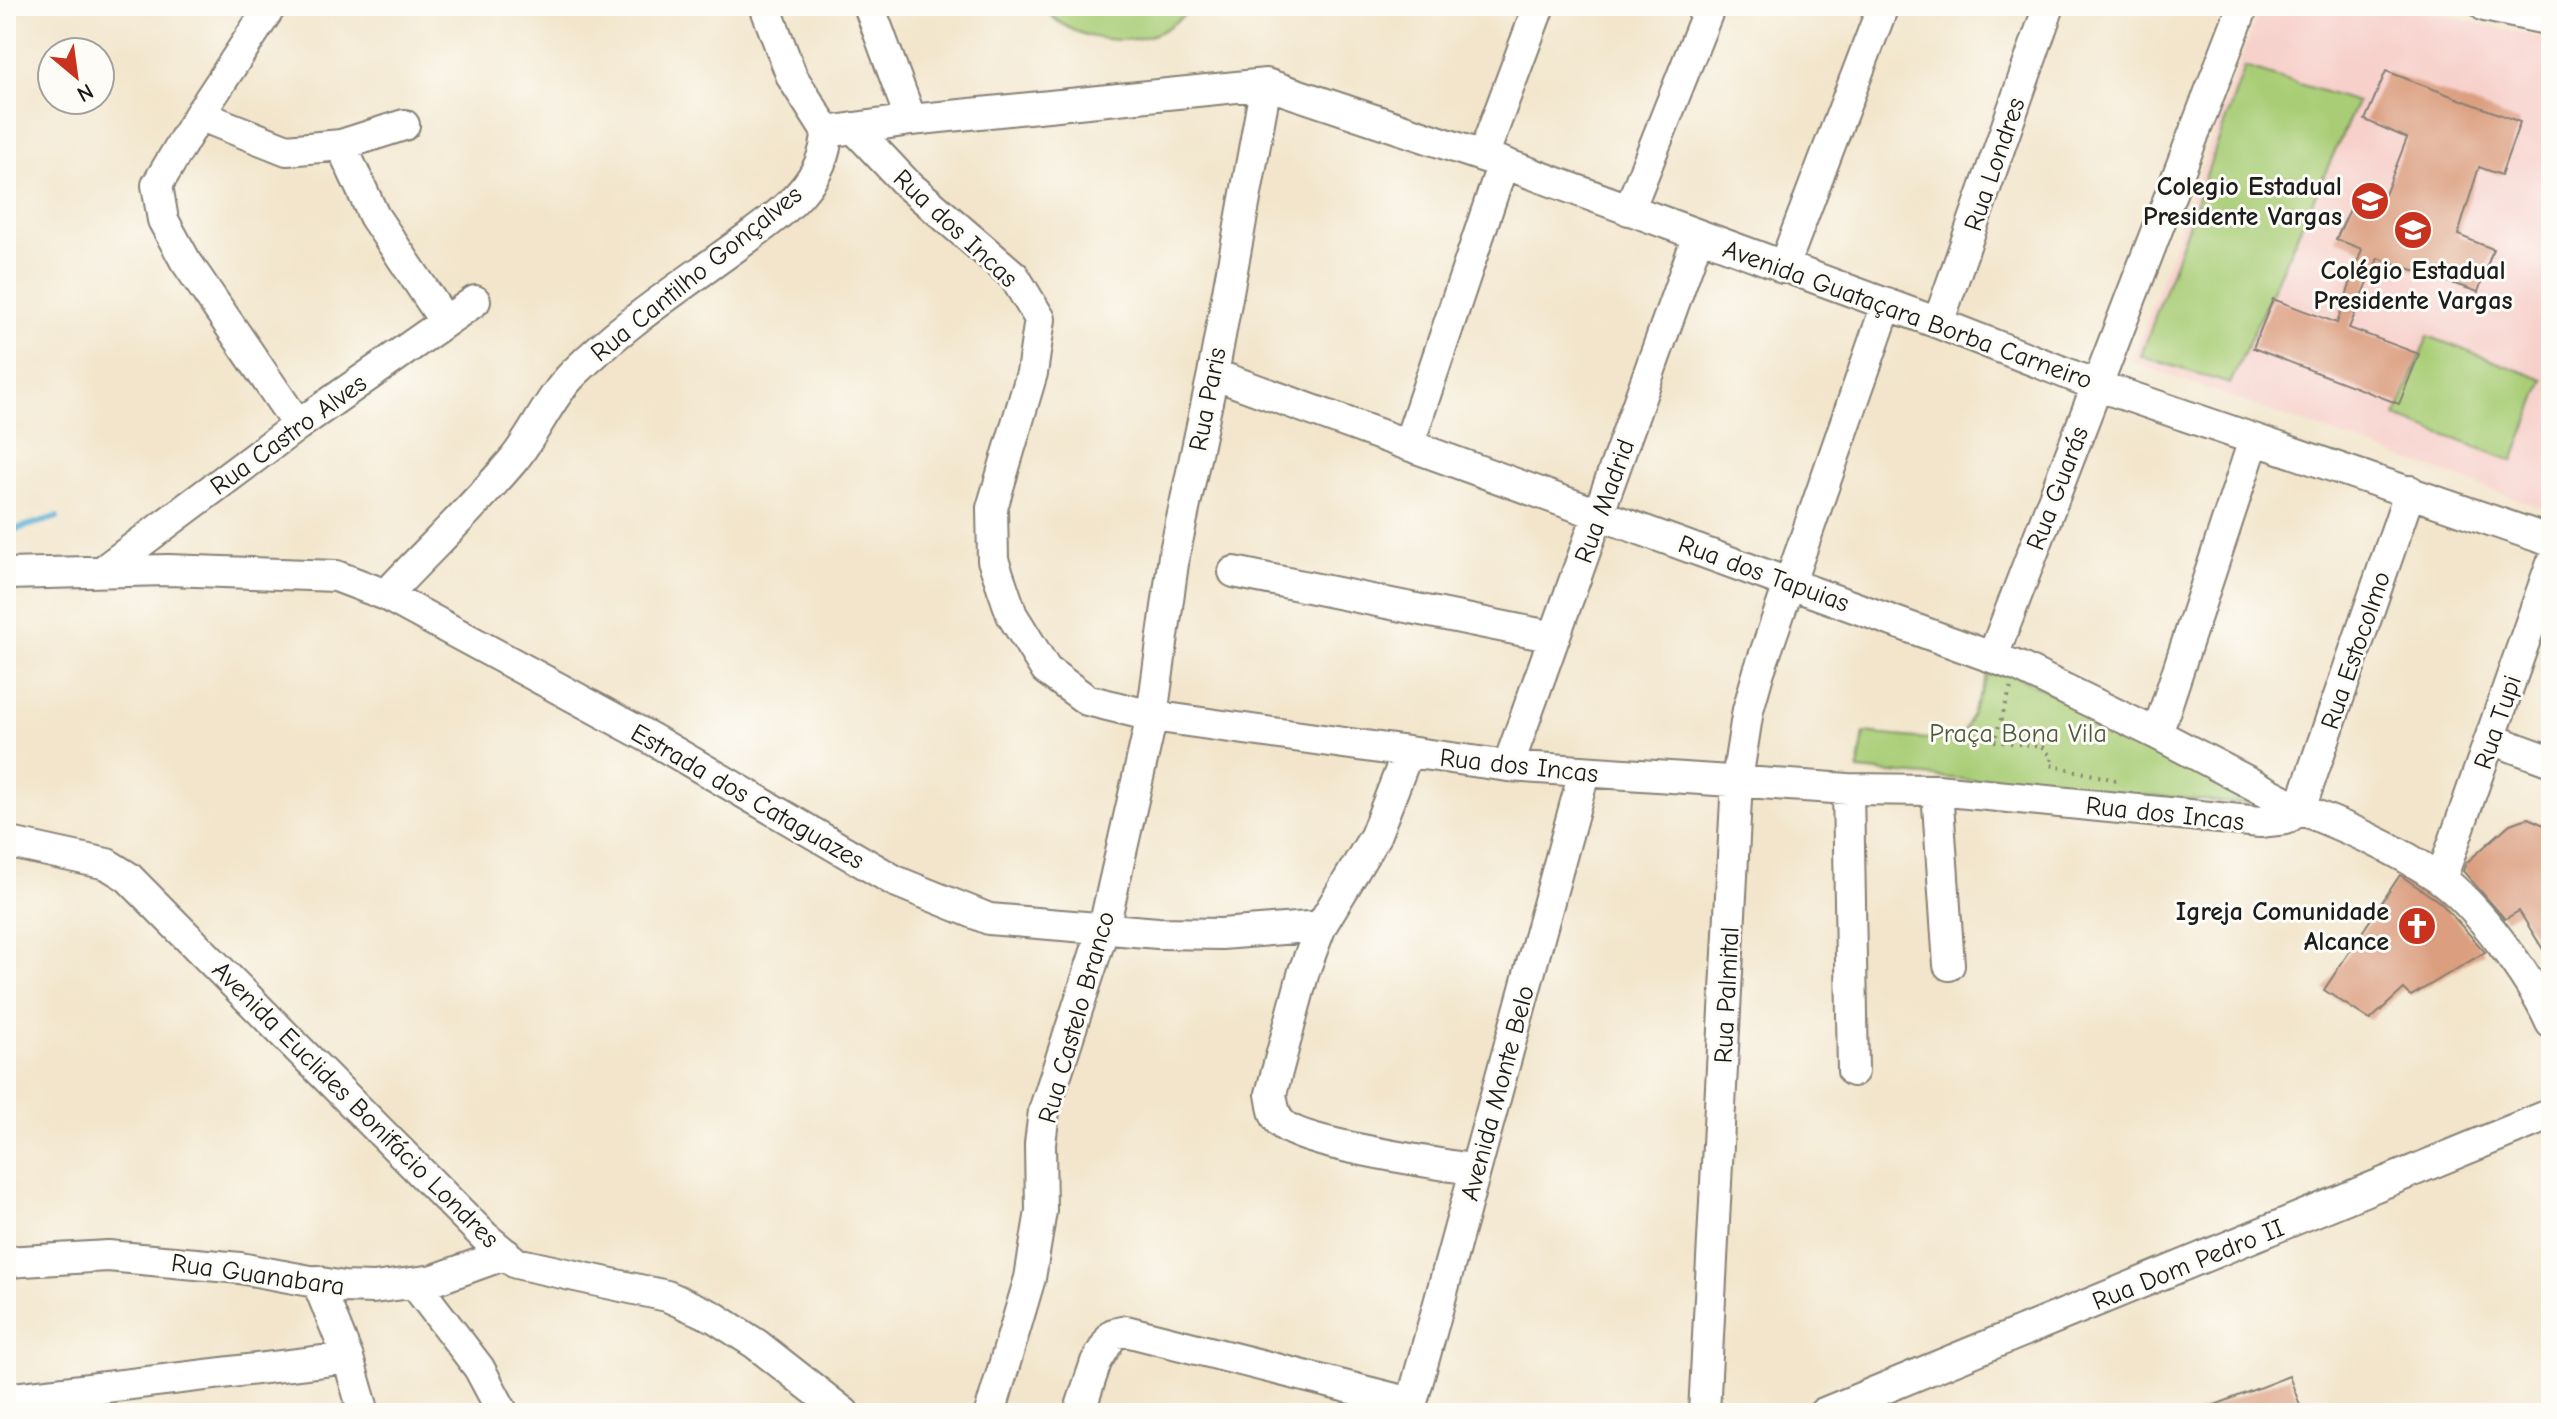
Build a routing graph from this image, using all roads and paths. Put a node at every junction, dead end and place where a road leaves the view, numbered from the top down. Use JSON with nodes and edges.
{"nodes":[{"id":1,"x":271,"y":6,"type":"edge"},
{"id":2,"x":765,"y":6,"type":"edge"},
{"id":3,"x":869,"y":6,"type":"edge"},
{"id":4,"x":1539,"y":6,"type":"edge"},
{"id":5,"x":1710,"y":6,"type":"edge"},
{"id":6,"x":1883,"y":6,"type":"edge"},
{"id":7,"x":2049,"y":6,"type":"edge"},
{"id":8,"x":2243,"y":6,"type":"edge"},
{"id":9,"x":2485,"y":6,"type":"edge"},
{"id":10,"x":2551,"y":20,"type":"edge"},
{"id":11,"x":1266,"y":84,"type":"junction"},
{"id":12,"x":199,"y":115,"type":"junction"},
{"id":13,"x":911,"y":120,"type":"junction"},
{"id":14,"x":404,"y":125,"type":"dead end"},
{"id":15,"x":840,"y":130,"type":"junction"},
{"id":16,"x":341,"y":145,"type":"junction"},
{"id":17,"x":1493,"y":160,"type":"junction"},
{"id":18,"x":1629,"y":210,"type":"junction"},
{"id":19,"x":1698,"y":236,"type":"junction"},
{"id":20,"x":1783,"y":268,"type":"junction"},
{"id":21,"x":475,"y":301,"type":"dead end"},
{"id":22,"x":1887,"y":304,"type":"junction"},
{"id":23,"x":444,"y":320,"type":"junction"},
{"id":24,"x":1938,"y":323,"type":"junction"},
{"id":25,"x":1213,"y":374,"type":"junction"},
{"id":26,"x":2096,"y":385,"type":"junction"},
{"id":27,"x":298,"y":425,"type":"junction"},
{"id":28,"x":2254,"y":440,"type":"junction"},
{"id":29,"x":1409,"y":443,"type":"junction"},
{"id":30,"x":2410,"y":491,"type":"junction"},
{"id":31,"x":1601,"y":512,"type":"junction"},
{"id":32,"x":2551,"y":541,"type":"edge"},
{"id":33,"x":2551,"y":565,"type":"edge"},
{"id":34,"x":104,"y":570,"type":"junction"},
{"id":35,"x":1234,"y":572,"type":"dead end"},
{"id":36,"x":6,"y":574,"type":"edge"},
{"id":37,"x":1791,"y":584,"type":"junction"},
{"id":38,"x":386,"y":595,"type":"junction"},
{"id":39,"x":1554,"y":637,"type":"junction"},
{"id":40,"x":2006,"y":661,"type":"junction"},
{"id":41,"x":1152,"y":716,"type":"junction"},
{"id":42,"x":2157,"y":734,"type":"junction"},
{"id":43,"x":2491,"y":739,"type":"junction"},
{"id":44,"x":1407,"y":754,"type":"junction"},
{"id":45,"x":2551,"y":761,"type":"edge"},
{"id":46,"x":1508,"y":766,"type":"junction"},
{"id":47,"x":1584,"y":773,"type":"junction"},
{"id":48,"x":1737,"y":780,"type":"junction"},
{"id":49,"x":2124,"y":782,"type":"dead end"},
{"id":50,"x":1848,"y":789,"type":"junction"},
{"id":51,"x":1937,"y":790,"type":"junction"},
{"id":52,"x":2300,"y":809,"type":"junction"},
{"id":53,"x":6,"y":842,"type":"edge"},
{"id":54,"x":2441,"y":879,"type":"junction"},
{"id":55,"x":1321,"y":926,"type":"junction"},
{"id":56,"x":1104,"y":927,"type":"junction"},
{"id":57,"x":1949,"y":965,"type":"dead end"},
{"id":58,"x":2551,"y":1023,"type":"edge"},
{"id":59,"x":1853,"y":1071,"type":"dead end"},
{"id":60,"x":2551,"y":1114,"type":"edge"},
{"id":61,"x":1475,"y":1170,"type":"junction"},
{"id":62,"x":506,"y":1254,"type":"junction"},
{"id":63,"x":6,"y":1262,"type":"edge"},
{"id":64,"x":317,"y":1281,"type":"junction"},
{"id":65,"x":415,"y":1284,"type":"junction"},
{"id":66,"x":348,"y":1358,"type":"junction"},
{"id":67,"x":6,"y":1399,"type":"edge"},
{"id":68,"x":1410,"y":1408,"type":"edge"},
{"id":69,"x":364,"y":1413,"type":"edge"},
{"id":70,"x":503,"y":1413,"type":"edge"},
{"id":71,"x":844,"y":1413,"type":"edge"},
{"id":72,"x":990,"y":1413,"type":"edge"},
{"id":73,"x":1079,"y":1413,"type":"edge"},
{"id":74,"x":1704,"y":1413,"type":"edge"},
{"id":75,"x":1824,"y":1413,"type":"edge"}],
"edges":[{"from":1,"to":12,"type":"street"},
{"from":2,"to":15,"type":"street","name":"Rua dos Incas"},
{"from":3,"to":13,"type":"street"},
{"from":4,"to":17,"type":"street"},
{"from":5,"to":18,"type":"street"},
{"from":6,"to":20,"type":"street"},
{"from":7,"to":24,"type":"street","name":"Rua Londres"},
{"from":8,"to":26,"type":"street","name":"Rua Guarás"},
{"from":9,"to":10,"type":"street"},
{"from":11,"to":13,"type":"street"},
{"from":11,"to":17,"type":"street","name":"Avenida Guataçara Borba Carneiro"},
{"from":11,"to":25,"type":"street","name":"Rua Paris"},
{"from":12,"to":16,"type":"street"},
{"from":12,"to":27,"type":"street"},
{"from":13,"to":15,"type":"street"},
{"from":14,"to":16,"type":"street"},
{"from":15,"to":38,"type":"street","name":"Rua Cantilho Gonçalves"},
{"from":15,"to":41,"type":"street","name":"Rua dos Incas"},
{"from":16,"to":23,"type":"street"},
{"from":17,"to":18,"type":"street","name":"Avenida Guataçara Borba Carneiro"},
{"from":17,"to":29,"type":"street"},
{"from":18,"to":19,"type":"street","name":"Avenida Guataçara Borba Carneiro"},
{"from":19,"to":20,"type":"street","name":"Avenida Guataçara Borba Carneiro"},
{"from":19,"to":31,"type":"street","name":"Rua Madrid"},
{"from":20,"to":22,"type":"street","name":"Avenida Guataçara Borba Carneiro"},
{"from":21,"to":23,"type":"street","name":"Rua Castro Alves"},
{"from":22,"to":24,"type":"street","name":"Avenida Guataçara Borba Carneiro"},
{"from":22,"to":37,"type":"street","name":"Rua Palmital"},
{"from":23,"to":27,"type":"street","name":"Rua Castro Alves"},
{"from":24,"to":26,"type":"street","name":"Avenida Guataçara Borba Carneiro"},
{"from":25,"to":29,"type":"street","name":"Rua dos Tapuias"},
{"from":25,"to":41,"type":"street","name":"Rua Paris"},
{"from":26,"to":28,"type":"street","name":"Avenida Guataçara Borba Carneiro"},
{"from":26,"to":40,"type":"street","name":"Rua Guarás"},
{"from":27,"to":34,"type":"street","name":"Rua Castro Alves"},
{"from":28,"to":30,"type":"street","name":"Avenida Guataçara Borba Carneiro"},
{"from":28,"to":42,"type":"street"},
{"from":29,"to":31,"type":"street","name":"Rua dos Tapuias"},
{"from":30,"to":32,"type":"street","name":"Avenida Guataçara Borba Carneiro"},
{"from":30,"to":52,"type":"street","name":"Rua Estocolmo"},
{"from":31,"to":37,"type":"street","name":"Rua dos Tapuias"},
{"from":31,"to":39,"type":"street","name":"Rua Madrid"},
{"from":33,"to":43,"type":"street","name":"Rua Tupi"},
{"from":34,"to":36,"type":"street","name":"Estrada dos Cataguazes"},
{"from":34,"to":38,"type":"street","name":"Estrada dos Cataguazes"},
{"from":35,"to":39,"type":"street"},
{"from":37,"to":40,"type":"street","name":"Rua dos Tapuias"},
{"from":37,"to":48,"type":"street","name":"Rua Palmital"},
{"from":38,"to":56,"type":"street","name":"Estrada dos Cataguazes"},
{"from":39,"to":46,"type":"street","name":"Rua Madrid"},
{"from":40,"to":42,"type":"street","name":"Rua dos Tapuias"},
{"from":40,"to":49,"type":"path"},
{"from":41,"to":44,"type":"street","name":"Rua dos Incas"},
{"from":41,"to":56,"type":"street","name":"Rua Castelo Branco"},
{"from":42,"to":52,"type":"street","name":"Rua dos Tapuias"},
{"from":43,"to":45,"type":"street"},
{"from":43,"to":54,"type":"street","name":"Rua Tupi"},
{"from":44,"to":46,"type":"street","name":"Rua dos Incas"},
{"from":44,"to":55,"type":"street"},
{"from":46,"to":47,"type":"street","name":"Rua dos Incas"},
{"from":47,"to":48,"type":"street","name":"Rua dos Incas"},
{"from":47,"to":61,"type":"street","name":"Avenida Monte Belo"},
{"from":48,"to":50,"type":"street","name":"Rua dos Incas"},
{"from":48,"to":74,"type":"street","name":"Rua Palmital"},
{"from":50,"to":51,"type":"street","name":"Rua dos Incas"},
{"from":50,"to":59,"type":"street"},
{"from":51,"to":52,"type":"street","name":"Rua dos Incas"},
{"from":51,"to":57,"type":"street"},
{"from":52,"to":54,"type":"street"},
{"from":53,"to":62,"type":"street","name":"Avenida Euclides Bonifácio Londres"},
{"from":54,"to":58,"type":"street"},
{"from":55,"to":56,"type":"street","name":"Estrada dos Cataguazes"},
{"from":55,"to":61,"type":"street"},
{"from":56,"to":72,"type":"street","name":"Rua Castelo Branco"},
{"from":60,"to":75,"type":"street","name":"Rua Dom Pedro II"},
{"from":61,"to":68,"type":"street","name":"Avenida Monte Belo"},
{"from":62,"to":65,"type":"street","name":"Rua Guanabara"},
{"from":62,"to":71,"type":"street","name":"Avenida Euclides Bonifácio Londres"},
{"from":63,"to":64,"type":"street","name":"Rua Guanabara"},
{"from":64,"to":65,"type":"street","name":"Rua Guanabara"},
{"from":64,"to":66,"type":"street"},
{"from":65,"to":70,"type":"street"},
{"from":66,"to":67,"type":"street"},
{"from":66,"to":69,"type":"street"},
{"from":68,"to":73,"type":"street"}]}
